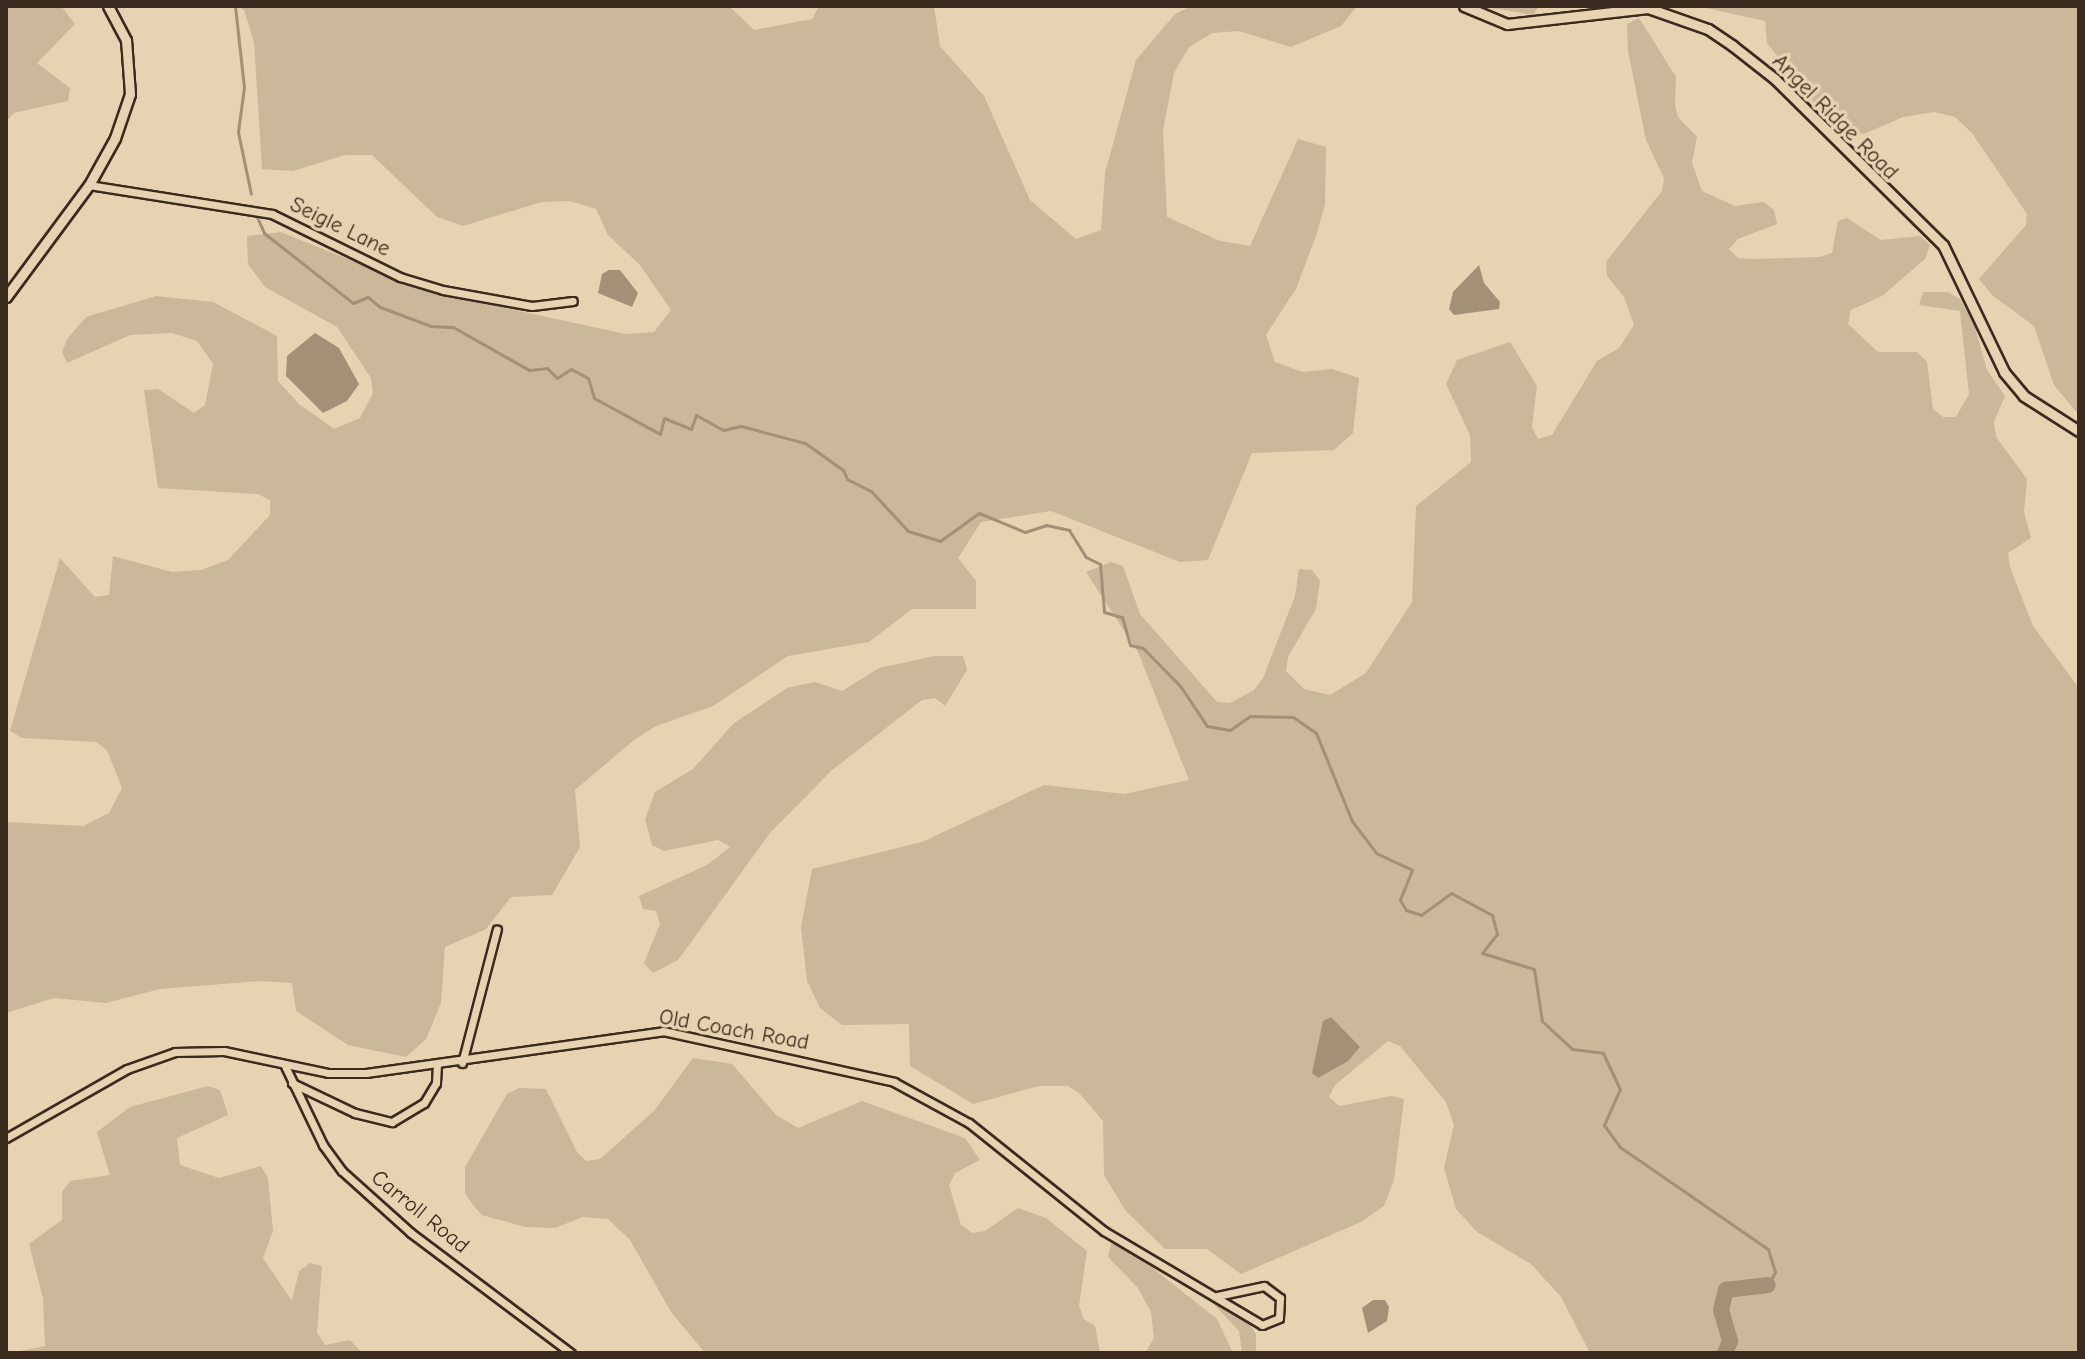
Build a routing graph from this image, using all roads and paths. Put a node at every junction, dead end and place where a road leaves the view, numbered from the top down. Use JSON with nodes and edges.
{"nodes":[{"id":1,"x":108,"y":6,"type":"edge"},
{"id":2,"x":1464,"y":6,"type":"edge"},
{"id":3,"x":89,"y":185,"type":"junction"},
{"id":4,"x":6,"y":297,"type":"edge"},
{"id":5,"x":573,"y":301,"type":"dead end"},
{"id":6,"x":2079,"y":431,"type":"edge"},
{"id":7,"x":497,"y":929,"type":"dead end"},
{"id":8,"x":462,"y":1063,"type":"junction"},
{"id":9,"x":285,"y":1066,"type":"junction"},
{"id":10,"x":437,"y":1066,"type":"junction"},
{"id":11,"x":292,"y":1083,"type":"junction"},
{"id":12,"x":6,"y":1138,"type":"edge"},
{"id":13,"x":1217,"y":1296,"type":"junction"},
{"id":14,"x":571,"y":1353,"type":"edge"}],
"edges":[{"from":1,"to":3,"type":"street"},
{"from":2,"to":6,"type":"street","name":"Angel Ridge Road"},
{"from":3,"to":4,"type":"street"},
{"from":3,"to":5,"type":"street","name":"Seigle Lane"},
{"from":7,"to":8,"type":"street"},
{"from":8,"to":10,"type":"street","name":"Old Coach Road"},
{"from":8,"to":13,"type":"street","name":"Old Coach Road"},
{"from":9,"to":10,"type":"street","name":"Old Coach Road"},
{"from":9,"to":11,"type":"street","name":"Carroll Road"},
{"from":9,"to":12,"type":"street","name":"Old Coach Road"},
{"from":10,"to":11,"type":"street"},
{"from":11,"to":14,"type":"street","name":"Carroll Road"},
{"from":13,"to":13,"type":"street","name":"Old Coach Road"}]}
